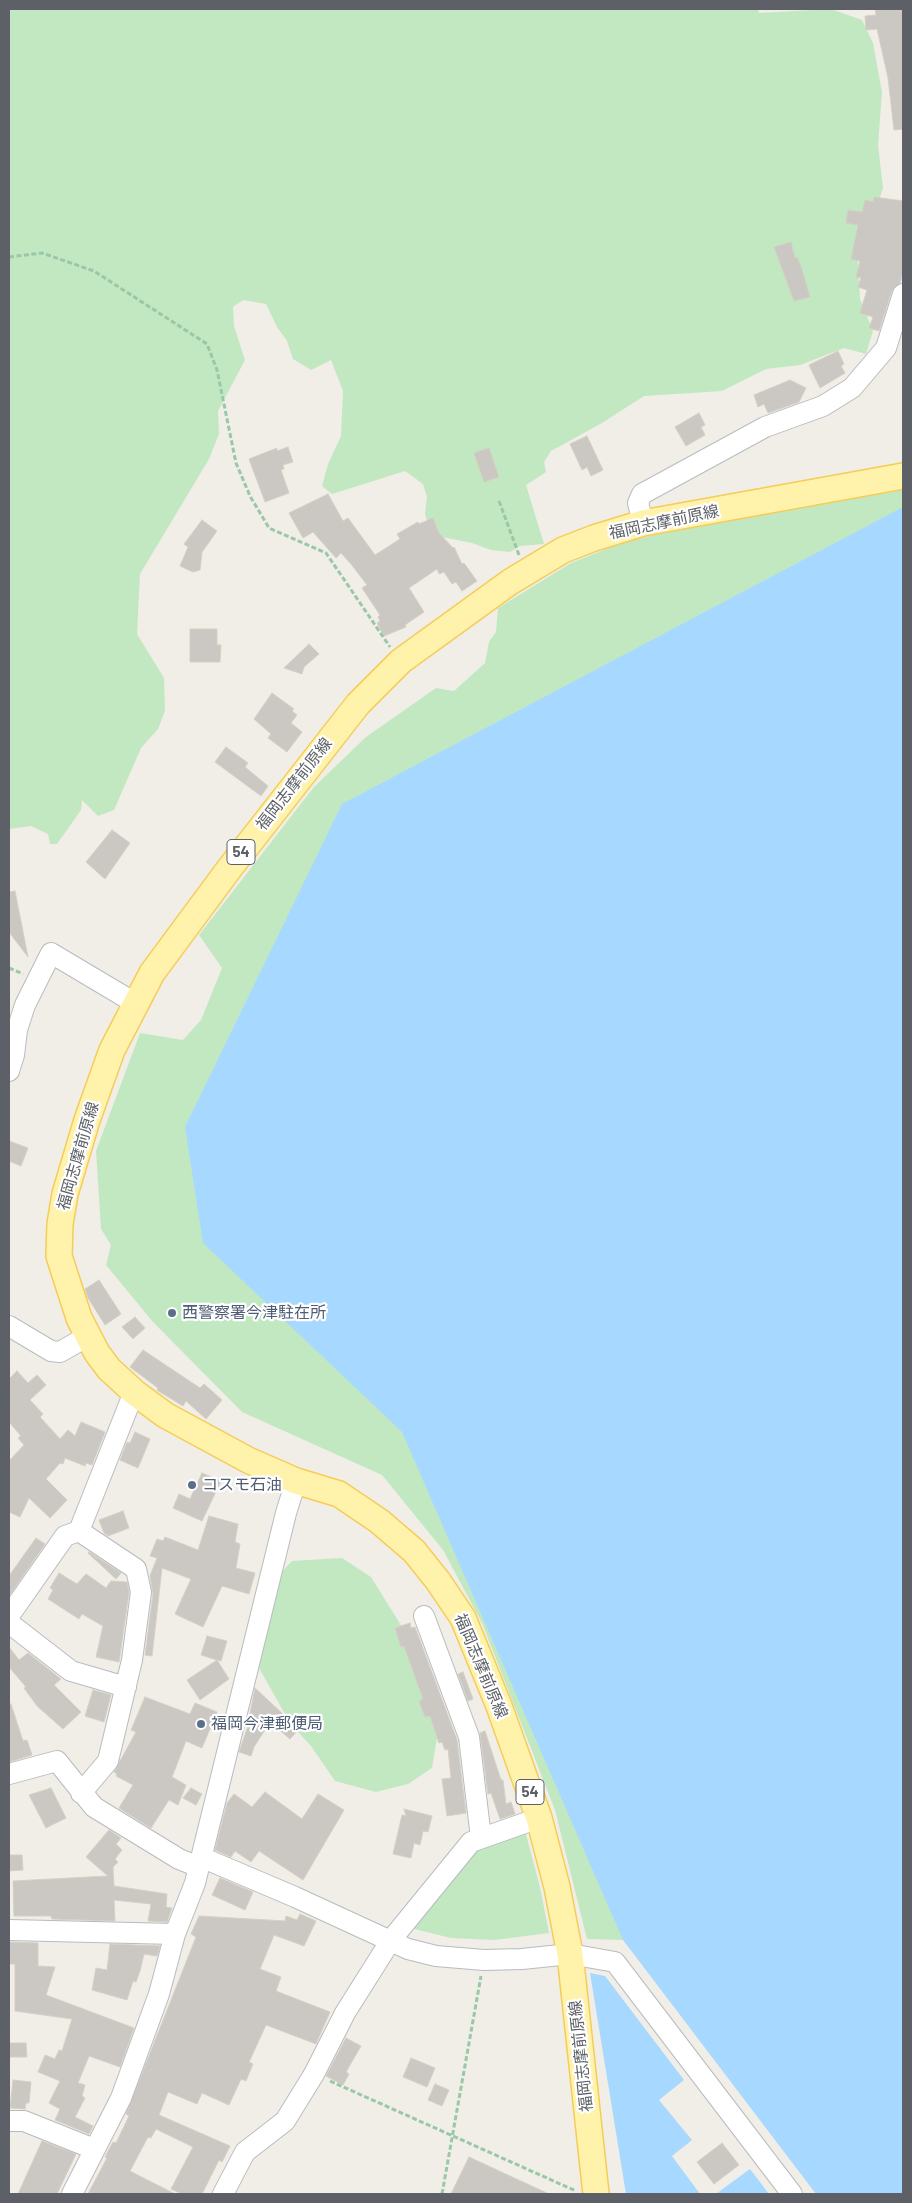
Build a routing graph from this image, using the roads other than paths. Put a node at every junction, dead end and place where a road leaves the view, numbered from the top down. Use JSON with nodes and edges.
{"nodes":[{"id":1,"x":903,"y":294,"type":"edge"},
{"id":2,"x":903,"y":476,"type":"edge"},
{"id":3,"x":643,"y":523,"type":"junction"},
{"id":4,"x":135,"y":1003,"type":"junction"},
{"id":5,"x":9,"y":1071,"type":"edge"},
{"id":6,"x":9,"y":1326,"type":"edge"},
{"id":7,"x":88,"y":1336,"type":"junction"},
{"id":8,"x":134,"y":1392,"type":"junction"},
{"id":9,"x":296,"y":1481,"type":"junction"},
{"id":10,"x":79,"y":1531,"type":"junction"},
{"id":11,"x":9,"y":1616,"type":"edge"},
{"id":12,"x":424,"y":1616,"type":"dead end"},
{"id":13,"x":9,"y":1623,"type":"edge"},
{"id":14,"x":126,"y":1687,"type":"junction"},
{"id":15,"x":9,"y":1774,"type":"edge"},
{"id":16,"x":82,"y":1793,"type":"junction"},
{"id":17,"x":539,"y":1818,"type":"junction"},
{"id":18,"x":481,"y":1838,"type":"junction"},
{"id":19,"x":200,"y":1862,"type":"junction"},
{"id":20,"x":9,"y":1930,"type":"edge"},
{"id":21,"x":176,"y":1934,"type":"junction"},
{"id":22,"x":391,"y":1940,"type":"junction"},
{"id":23,"x":570,"y":1954,"type":"junction"},
{"id":24,"x":9,"y":2121,"type":"edge"},
{"id":25,"x":94,"y":2149,"type":"junction"},
{"id":26,"x":72,"y":2194,"type":"edge"},
{"id":27,"x":224,"y":2194,"type":"edge"},
{"id":28,"x":596,"y":2194,"type":"edge"},
{"id":29,"x":792,"y":2194,"type":"edge"}],
"edges":[{"from":1,"to":3,"type":"street"},
{"from":2,"to":3,"type":"main road","name":"福岡志摩前原線","number":"54"},
{"from":3,"to":4,"type":"main road","name":"福岡志摩前原線","number":"54"},
{"from":4,"to":5,"type":"street"},
{"from":4,"to":7,"type":"main road","name":"福岡志摩前原線","number":"54"},
{"from":6,"to":7,"type":"street"},
{"from":7,"to":8,"type":"main road","name":"福岡志摩前原線","number":"54"},
{"from":8,"to":9,"type":"main road","name":"福岡志摩前原線","number":"54"},
{"from":8,"to":10,"type":"street"},
{"from":9,"to":17,"type":"main road","name":"福岡志摩前原線","number":"54"},
{"from":9,"to":19,"type":"street"},
{"from":10,"to":11,"type":"street"},
{"from":10,"to":14,"type":"street"},
{"from":12,"to":18,"type":"street"},
{"from":13,"to":14,"type":"street"},
{"from":14,"to":16,"type":"street"},
{"from":15,"to":16,"type":"street"},
{"from":16,"to":19,"type":"street"},
{"from":17,"to":18,"type":"street"},
{"from":17,"to":23,"type":"main road","name":"福岡志摩前原線","number":"54"},
{"from":18,"to":22,"type":"street"},
{"from":19,"to":21,"type":"street"},
{"from":19,"to":22,"type":"street"},
{"from":20,"to":21,"type":"street"},
{"from":21,"to":25,"type":"street"},
{"from":22,"to":23,"type":"street"},
{"from":22,"to":27,"type":"street"},
{"from":23,"to":28,"type":"main road","name":"福岡志摩前原線","number":"54"},
{"from":23,"to":29,"type":"street"},
{"from":24,"to":25,"type":"street"},
{"from":25,"to":26,"type":"street"}]}
